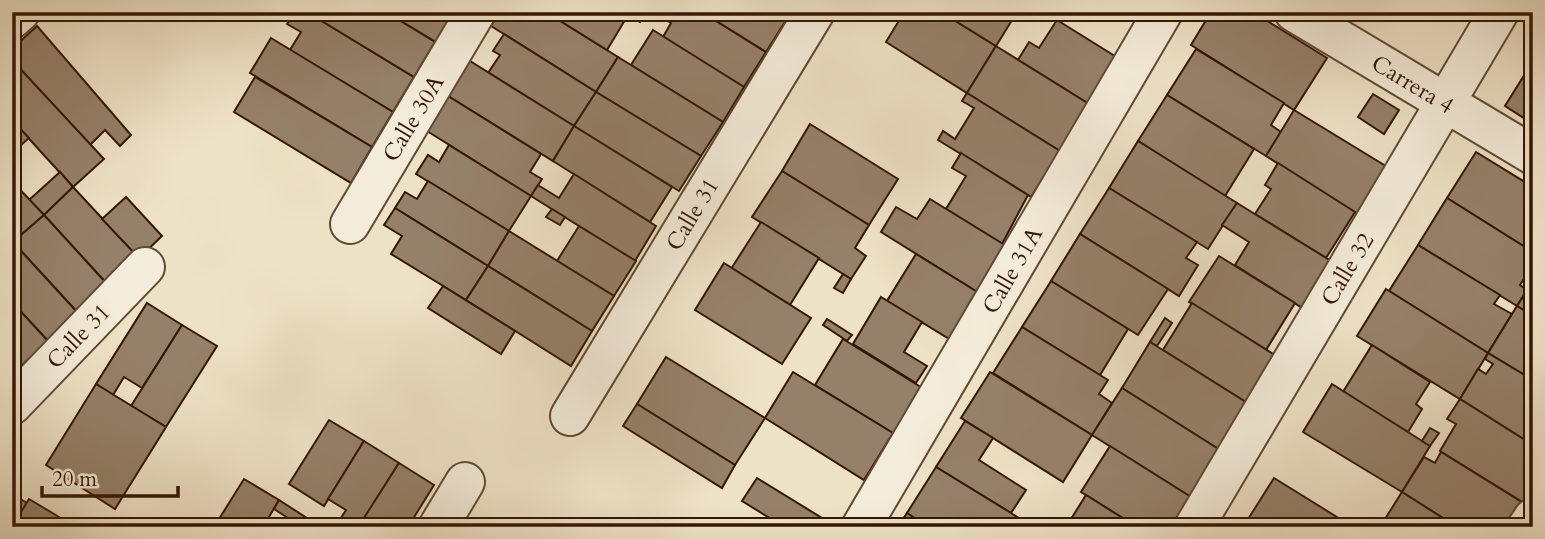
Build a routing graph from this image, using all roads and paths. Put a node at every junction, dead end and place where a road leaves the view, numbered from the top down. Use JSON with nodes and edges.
{"nodes":[{"id":1,"x":20,"y":12,"type":"edge"},
{"id":2,"x":477,"y":12,"type":"edge"},
{"id":3,"x":815,"y":12,"type":"edge"},
{"id":4,"x":1163,"y":12,"type":"edge"},
{"id":5,"x":1294,"y":12,"type":"edge"},
{"id":6,"x":1499,"y":12,"type":"edge"},
{"id":7,"x":12,"y":19,"type":"edge"},
{"id":8,"x":1445,"y":104,"type":"junction"},
{"id":9,"x":1533,"y":155,"type":"edge"},
{"id":10,"x":350,"y":223,"type":"dead end"},
{"id":11,"x":145,"y":267,"type":"dead end"},
{"id":12,"x":12,"y":405,"type":"edge"},
{"id":13,"x":570,"y":416,"type":"dead end"},
{"id":14,"x":465,"y":482,"type":"dead end"},
{"id":15,"x":1533,"y":518,"type":"edge"},
{"id":16,"x":438,"y":527,"type":"edge"},
{"id":17,"x":861,"y":527,"type":"edge"},
{"id":18,"x":1194,"y":527,"type":"edge"},
{"id":19,"x":1527,"y":527,"type":"edge"}],
"edges":[{"from":1,"to":7,"type":"street"},
{"from":2,"to":10,"type":"street","name":"Calle 30A"},
{"from":3,"to":13,"type":"street","name":"Calle 31"},
{"from":4,"to":17,"type":"street","name":"Calle 31A"},
{"from":5,"to":8,"type":"street","name":"Carrera 4"},
{"from":6,"to":8,"type":"street","name":"Calle 32"},
{"from":8,"to":9,"type":"street","name":"Carrera 4"},
{"from":8,"to":18,"type":"street","name":"Calle 32"},
{"from":11,"to":12,"type":"street","name":"Calle 31"},
{"from":14,"to":16,"type":"street"},
{"from":15,"to":19,"type":"street"}]}
